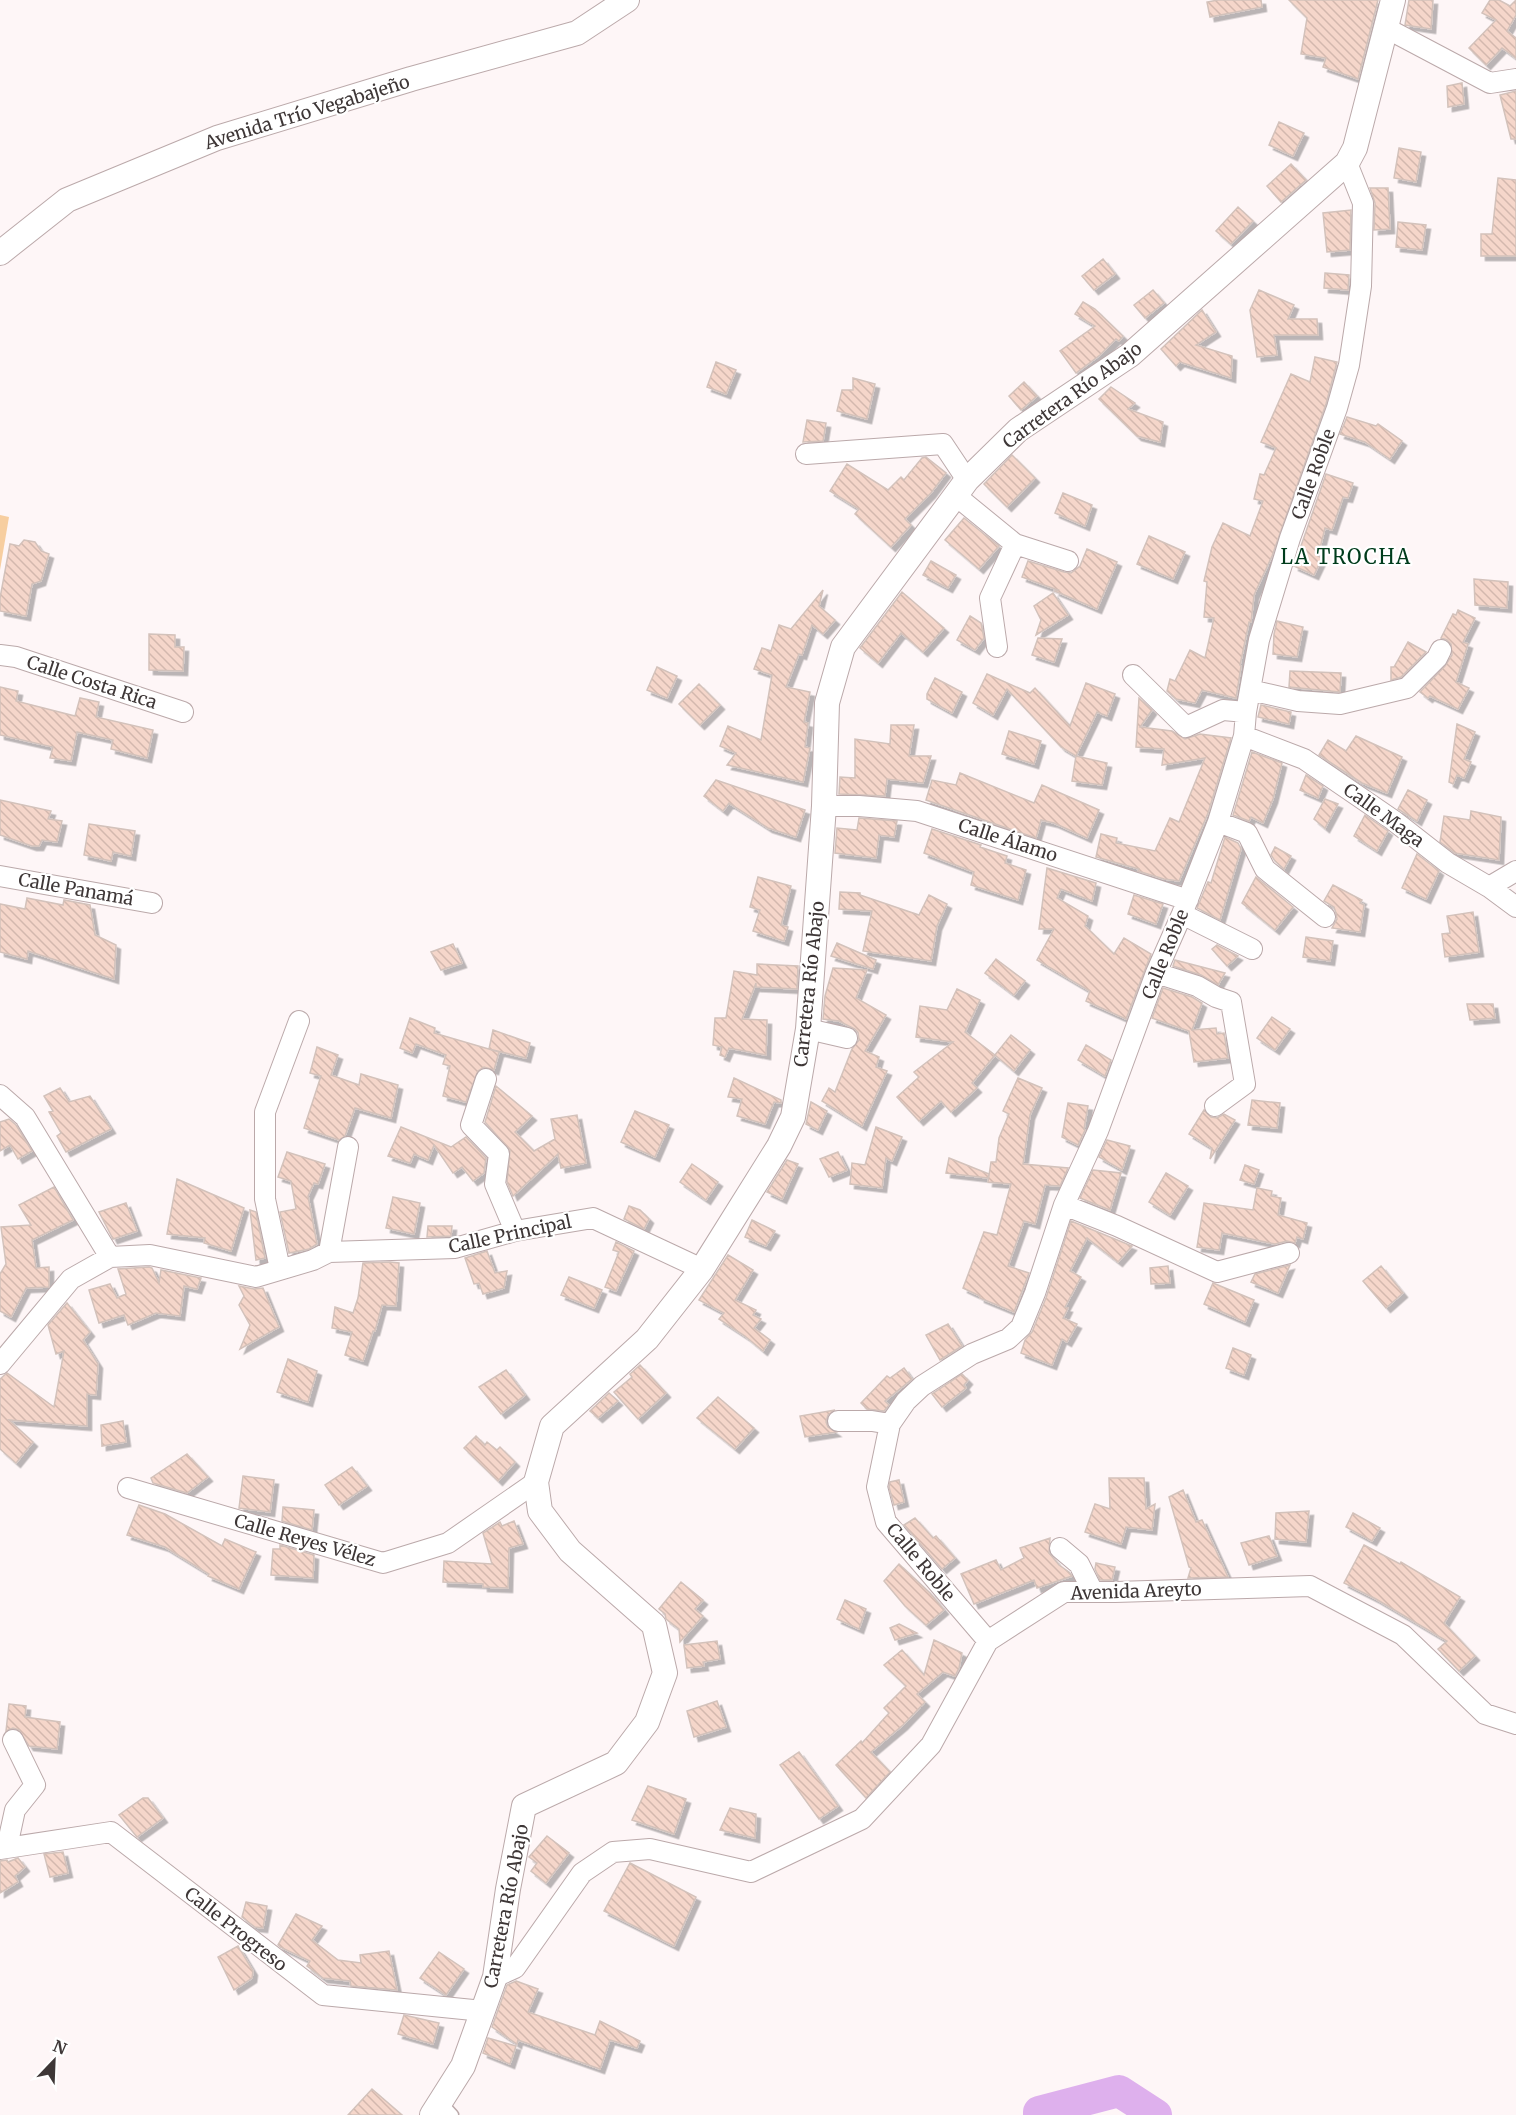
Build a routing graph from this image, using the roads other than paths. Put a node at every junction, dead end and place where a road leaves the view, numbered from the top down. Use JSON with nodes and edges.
{"nodes":[{"id":1,"x":627,"y":0,"type":"edge"},
{"id":2,"x":1393,"y":0,"type":"edge"},
{"id":3,"x":1386,"y":28,"type":"junction"},
{"id":4,"x":1516,"y":79,"type":"edge"},
{"id":5,"x":1347,"y":163,"type":"junction"},
{"id":6,"x":0,"y":253,"type":"edge"},
{"id":7,"x":806,"y":454,"type":"dead end"},
{"id":8,"x":961,"y":487,"type":"junction"},
{"id":9,"x":1015,"y":544,"type":"junction"},
{"id":10,"x":1068,"y":561,"type":"dead end"},
{"id":11,"x":998,"y":647,"type":"dead end"},
{"id":12,"x":1441,"y":650,"type":"dead end"},
{"id":13,"x":0,"y":655,"type":"edge"},
{"id":14,"x":1133,"y":675,"type":"dead end"},
{"id":15,"x":1250,"y":690,"type":"junction"},
{"id":16,"x":183,"y":712,"type":"dead end"},
{"id":17,"x":1246,"y":712,"type":"junction"},
{"id":18,"x":1244,"y":736,"type":"junction"},
{"id":19,"x":824,"y":806,"type":"junction"},
{"id":20,"x":1218,"y":822,"type":"junction"},
{"id":21,"x":1516,"y":871,"type":"edge"},
{"id":22,"x":0,"y":876,"type":"edge"},
{"id":23,"x":1489,"y":886,"type":"junction"},
{"id":24,"x":152,"y":903,"type":"dead end"},
{"id":25,"x":1185,"y":907,"type":"junction"},
{"id":26,"x":1516,"y":907,"type":"edge"},
{"id":27,"x":1325,"y":917,"type":"dead end"},
{"id":28,"x":1252,"y":949,"type":"dead end"},
{"id":29,"x":1156,"y":973,"type":"junction"},
{"id":30,"x":299,"y":1022,"type":"dead end"},
{"id":31,"x":808,"y":1029,"type":"junction"},
{"id":32,"x":847,"y":1038,"type":"dead end"},
{"id":33,"x":486,"y":1079,"type":"dead end"},
{"id":34,"x":0,"y":1095,"type":"edge"},
{"id":35,"x":1215,"y":1106,"type":"dead end"},
{"id":36,"x":348,"y":1147,"type":"dead end"},
{"id":37,"x":1064,"y":1205,"type":"junction"},
{"id":38,"x":515,"y":1230,"type":"junction"},
{"id":39,"x":329,"y":1252,"type":"junction"},
{"id":40,"x":1289,"y":1253,"type":"dead end"},
{"id":41,"x":110,"y":1257,"type":"junction"},
{"id":42,"x":280,"y":1269,"type":"junction"},
{"id":43,"x":702,"y":1269,"type":"junction"},
{"id":44,"x":0,"y":1365,"type":"edge"},
{"id":45,"x":838,"y":1421,"type":"dead end"},
{"id":46,"x":890,"y":1424,"type":"junction"},
{"id":47,"x":537,"y":1482,"type":"junction"},
{"id":48,"x":128,"y":1488,"type":"dead end"},
{"id":49,"x":1060,"y":1548,"type":"dead end"},
{"id":50,"x":1093,"y":1592,"type":"junction"},
{"id":51,"x":988,"y":1641,"type":"junction"},
{"id":52,"x":1516,"y":1724,"type":"edge"},
{"id":53,"x":13,"y":1740,"type":"dead end"},
{"id":54,"x":3,"y":1848,"type":"edge"},
{"id":55,"x":495,"y":1977,"type":"junction"},
{"id":56,"x":483,"y":2011,"type":"junction"},
{"id":57,"x":442,"y":2111,"type":"edge"}],
"edges":[{"from":1,"to":6,"type":"street","name":"Avenida Trío Vegabajeño"},
{"from":2,"to":3,"type":"street","name":"Carretera Río Abajo"},
{"from":3,"to":4,"type":"street"},
{"from":3,"to":5,"type":"street","name":"Carretera Río Abajo"},
{"from":5,"to":8,"type":"street","name":"Carretera Río Abajo"},
{"from":5,"to":15,"type":"street","name":"Calle Roble"},
{"from":7,"to":8,"type":"street"},
{"from":8,"to":9,"type":"street"},
{"from":8,"to":19,"type":"street","name":"Carretera Río Abajo"},
{"from":9,"to":10,"type":"street"},
{"from":9,"to":11,"type":"street"},
{"from":12,"to":15,"type":"street"},
{"from":13,"to":16,"type":"street","name":"Calle Costa Rica"},
{"from":14,"to":17,"type":"street"},
{"from":15,"to":17,"type":"street","name":"Calle Roble"},
{"from":17,"to":18,"type":"street","name":"Calle Roble"},
{"from":18,"to":20,"type":"street","name":"Calle Roble"},
{"from":18,"to":23,"type":"street","name":"Calle Maga"},
{"from":19,"to":25,"type":"street","name":"Calle Álamo"},
{"from":19,"to":31,"type":"street","name":"Carretera Río Abajo"},
{"from":20,"to":25,"type":"street","name":"Calle Roble"},
{"from":20,"to":27,"type":"street"},
{"from":21,"to":23,"type":"street"},
{"from":22,"to":24,"type":"street","name":"Calle Panamá"},
{"from":23,"to":26,"type":"street","name":"Calle Maga"},
{"from":25,"to":28,"type":"street","name":"Calle Álamo"},
{"from":25,"to":29,"type":"street","name":"Calle Roble"},
{"from":29,"to":35,"type":"street"},
{"from":29,"to":37,"type":"street","name":"Calle Roble"},
{"from":30,"to":42,"type":"street"},
{"from":31,"to":32,"type":"street"},
{"from":31,"to":43,"type":"street","name":"Carretera Río Abajo"},
{"from":33,"to":38,"type":"street"},
{"from":34,"to":41,"type":"street"},
{"from":36,"to":39,"type":"street"},
{"from":37,"to":40,"type":"street"},
{"from":37,"to":46,"type":"street","name":"Calle Roble"},
{"from":38,"to":39,"type":"street","name":"Calle Principal"},
{"from":38,"to":43,"type":"street","name":"Calle Principal"},
{"from":39,"to":42,"type":"street","name":"Calle Principal"},
{"from":41,"to":42,"type":"street","name":"Calle Principal"},
{"from":41,"to":44,"type":"street","name":"Calle Principal"},
{"from":43,"to":47,"type":"street","name":"Carretera Río Abajo"},
{"from":45,"to":46,"type":"street"},
{"from":46,"to":51,"type":"street","name":"Calle Roble"},
{"from":47,"to":48,"type":"street","name":"Calle Reyes Vélez"},
{"from":47,"to":55,"type":"street","name":"Carretera Río Abajo"},
{"from":49,"to":50,"type":"street"},
{"from":50,"to":51,"type":"street","name":"Avenida Areyto"},
{"from":50,"to":52,"type":"street","name":"Avenida Areyto"},
{"from":51,"to":55,"type":"street","name":"Avenida Areyto"},
{"from":53,"to":54,"type":"street"},
{"from":54,"to":56,"type":"street","name":"Calle Progreso"},
{"from":55,"to":56,"type":"street","name":"Carretera Río Abajo"},
{"from":56,"to":57,"type":"street","name":"Carretera Río Abajo"}]}
